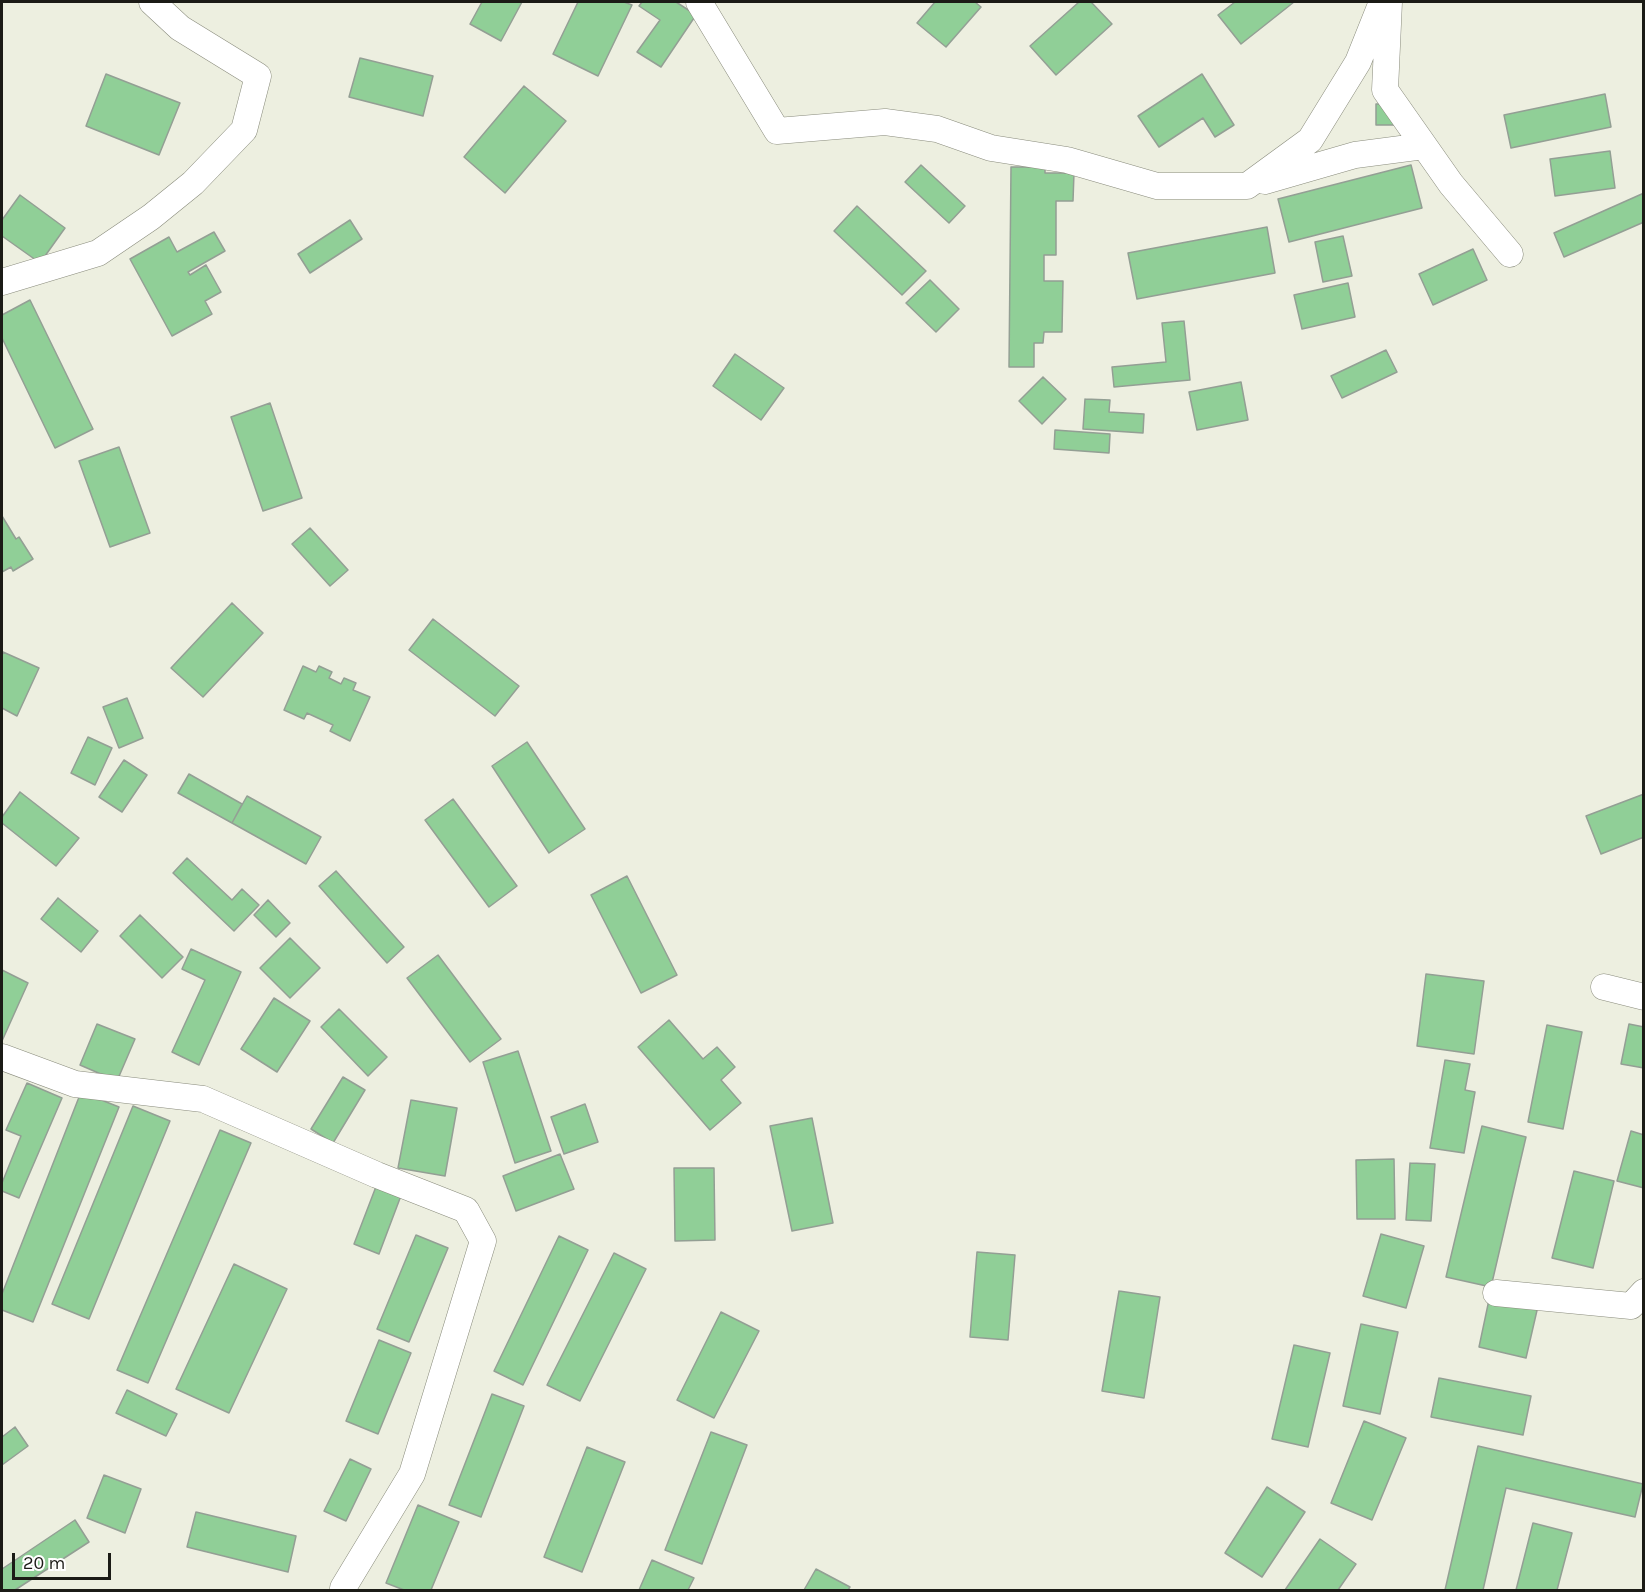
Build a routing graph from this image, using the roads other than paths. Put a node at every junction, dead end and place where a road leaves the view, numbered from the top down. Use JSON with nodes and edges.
{"nodes":[{"id":1,"x":152,"y":2,"type":"edge"},
{"id":2,"x":699,"y":2,"type":"edge"},
{"id":3,"x":1382,"y":2,"type":"edge"},
{"id":4,"x":1389,"y":2,"type":"edge"},
{"id":5,"x":1424,"y":146,"type":"junction"},
{"id":6,"x":1247,"y":186,"type":"junction"},
{"id":7,"x":1510,"y":254,"type":"dead end"},
{"id":8,"x":2,"y":282,"type":"edge"},
{"id":9,"x":1604,"y":987,"type":"dead end"},
{"id":10,"x":1644,"y":997,"type":"edge"},
{"id":11,"x":2,"y":1056,"type":"edge"},
{"id":12,"x":1644,"y":1292,"type":"edge"},
{"id":13,"x":1496,"y":1293,"type":"dead end"},
{"id":14,"x":343,"y":1588,"type":"dead end"}],
"edges":[{"from":1,"to":8,"type":"street"},
{"from":2,"to":6,"type":"street"},
{"from":3,"to":6,"type":"street"},
{"from":4,"to":5,"type":"street"},
{"from":5,"to":6,"type":"street"},
{"from":5,"to":7,"type":"street"},
{"from":9,"to":10,"type":"street"},
{"from":11,"to":14,"type":"street"},
{"from":12,"to":13,"type":"street"}]}
